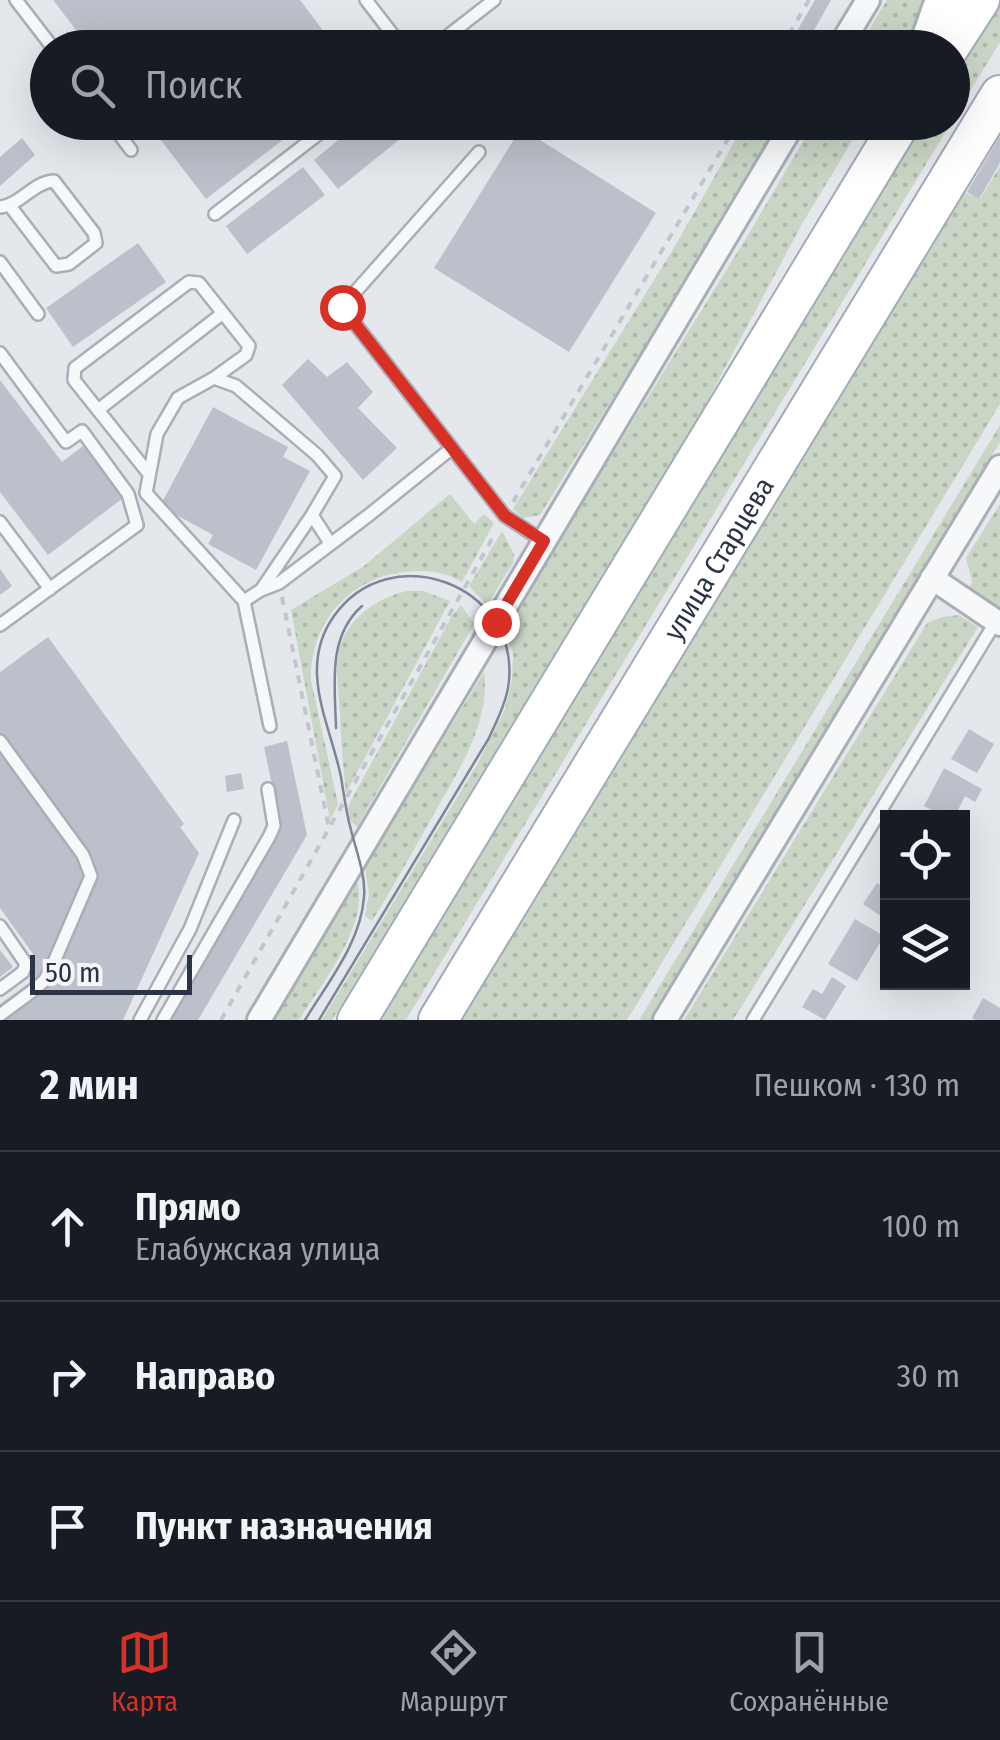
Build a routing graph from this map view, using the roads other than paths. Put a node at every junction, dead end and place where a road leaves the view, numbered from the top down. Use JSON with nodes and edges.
{"nodes":[{"id":1,"x":16,"y":0,"type":"edge"},
{"id":2,"x":366,"y":0,"type":"edge"},
{"id":3,"x":494,"y":0,"type":"edge"},
{"id":4,"x":868,"y":0,"type":"edge"},
{"id":5,"x":942,"y":0,"type":"edge"},
{"id":6,"x":980,"y":0,"type":"edge"},
{"id":7,"x":38,"y":30,"type":"edge"},
{"id":8,"x":388,"y":30,"type":"edge"},
{"id":9,"x":455,"y":30,"type":"edge"},
{"id":10,"x":850,"y":30,"type":"edge"},
{"id":11,"x":931,"y":30,"type":"edge"},
{"id":12,"x":961,"y":30,"type":"edge"},
{"id":13,"x":1000,"y":95,"type":"edge"},
{"id":14,"x":124,"y":140,"type":"edge"},
{"id":15,"x":311,"y":140,"type":"edge"},
{"id":16,"x":783,"y":140,"type":"edge"},
{"id":17,"x":890,"y":140,"type":"edge"},
{"id":18,"x":131,"y":150,"type":"dead end"},
{"id":19,"x":479,"y":152,"type":"dead end"},
{"id":20,"x":5,"y":207,"type":"edge"},
{"id":21,"x":215,"y":214,"type":"dead end"},
{"id":22,"x":0,"y":262,"type":"edge"},
{"id":23,"x":222,"y":313,"type":"junction"},
{"id":24,"x":38,"y":314,"type":"dead end"},
{"id":25,"x":0,"y":353,"type":"edge"},
{"id":26,"x":214,"y":378,"type":"junction"},
{"id":27,"x":98,"y":410,"type":"junction"},
{"id":28,"x":452,"y":448,"type":"junction"},
{"id":29,"x":1000,"y":467,"type":"edge"},
{"id":30,"x":149,"y":474,"type":"junction"},
{"id":31,"x":312,"y":515,"type":"junction"},
{"id":32,"x":0,"y":522,"type":"edge"},
{"id":33,"x":544,"y":541,"type":"junction"},
{"id":34,"x":330,"y":543,"type":"junction"},
{"id":35,"x":932,"y":578,"type":"junction"},
{"id":36,"x":50,"y":589,"type":"junction"},
{"id":37,"x":261,"y":590,"type":"junction"},
{"id":38,"x":244,"y":601,"type":"junction"},
{"id":39,"x":999,"y":620,"type":"edge"},
{"id":40,"x":0,"y":625,"type":"edge"},
{"id":41,"x":270,"y":726,"type":"dead end"},
{"id":42,"x":0,"y":740,"type":"edge"},
{"id":43,"x":268,"y":789,"type":"dead end"},
{"id":44,"x":234,"y":820,"type":"dead end"},
{"id":45,"x":0,"y":926,"type":"edge"},
{"id":46,"x":0,"y":989,"type":"edge"},
{"id":47,"x":0,"y":1015,"type":"edge"},
{"id":48,"x":140,"y":1020,"type":"edge"},
{"id":49,"x":163,"y":1020,"type":"edge"},
{"id":50,"x":259,"y":1020,"type":"edge"},
{"id":51,"x":357,"y":1020,"type":"edge"},
{"id":52,"x":438,"y":1020,"type":"edge"},
{"id":53,"x":665,"y":1020,"type":"edge"},
{"id":54,"x":753,"y":1020,"type":"edge"}],
"edges":[{"from":1,"to":7,"type":"lane"},
{"from":2,"to":8,"type":"lane"},
{"from":3,"to":9,"type":"lane"},
{"from":4,"to":10,"type":"street"},
{"from":5,"to":11,"type":"main road"},
{"from":6,"to":12,"type":"main road"},
{"from":13,"to":52,"type":"main road","name":"улица Старцева"},
{"from":14,"to":18,"type":"lane"},
{"from":15,"to":21,"type":"lane"},
{"from":16,"to":33,"type":"street"},
{"from":17,"to":51,"type":"main road"},
{"from":19,"to":28,"type":"lane"},
{"from":20,"to":20,"type":"lane"},
{"from":22,"to":24,"type":"lane"},
{"from":23,"to":26,"type":"lane"},
{"from":23,"to":27,"type":"lane"},
{"from":23,"to":27,"type":"lane"},
{"from":25,"to":36,"type":"lane"},
{"from":26,"to":30,"type":"lane"},
{"from":26,"to":31,"type":"lane"},
{"from":27,"to":30,"type":"lane"},
{"from":28,"to":33,"type":"lane"},
{"from":28,"to":34,"type":"lane"},
{"from":29,"to":35,"type":"street"},
{"from":30,"to":38,"type":"lane"},
{"from":31,"to":34,"type":"lane"},
{"from":31,"to":37,"type":"lane"},
{"from":32,"to":36,"type":"lane"},
{"from":33,"to":50,"type":"street"},
{"from":34,"to":37,"type":"lane"},
{"from":35,"to":39,"type":"street"},
{"from":35,"to":53,"type":"street"},
{"from":36,"to":40,"type":"lane"},
{"from":37,"to":38,"type":"lane"},
{"from":38,"to":41,"type":"lane"},
{"from":39,"to":54,"type":"lane"},
{"from":42,"to":47,"type":"lane"},
{"from":43,"to":49,"type":"lane"},
{"from":44,"to":48,"type":"lane"},
{"from":45,"to":46,"type":"lane"}]}
